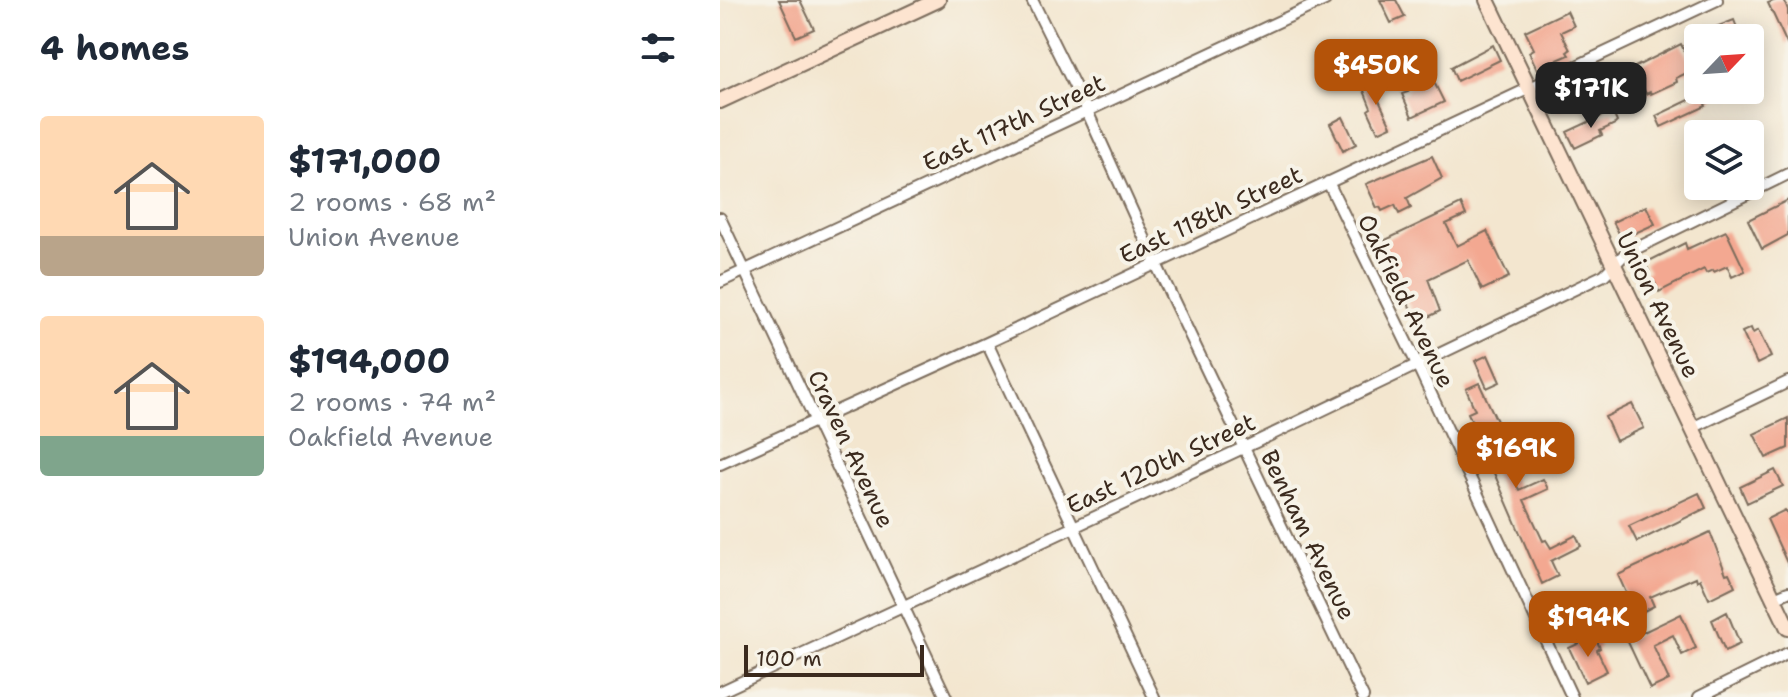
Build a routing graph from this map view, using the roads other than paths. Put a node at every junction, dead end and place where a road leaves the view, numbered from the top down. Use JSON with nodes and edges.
{"nodes":[{"id":1,"x":938,"y":0,"type":"edge"},
{"id":2,"x":1032,"y":0,"type":"edge"},
{"id":3,"x":1325,"y":0,"type":"edge"},
{"id":4,"x":1487,"y":0,"type":"edge"},
{"id":5,"x":1717,"y":0,"type":"edge"},
{"id":6,"x":1529,"y":88,"type":"junction"},
{"id":7,"x":720,"y":101,"type":"edge"},
{"id":8,"x":1087,"y":111,"type":"junction"},
{"id":9,"x":1788,"y":174,"type":"edge"},
{"id":10,"x":1328,"y":182,"type":"junction"},
{"id":11,"x":720,"y":218,"type":"edge"},
{"id":12,"x":1155,"y":263,"type":"junction"},
{"id":13,"x":1615,"y":266,"type":"junction"},
{"id":14,"x":745,"y":271,"type":"junction"},
{"id":15,"x":720,"y":282,"type":"edge"},
{"id":16,"x":987,"y":343,"type":"junction"},
{"id":17,"x":1417,"y":364,"type":"junction"},
{"id":18,"x":1788,"y":382,"type":"edge"},
{"id":19,"x":815,"y":420,"type":"junction"},
{"id":20,"x":1692,"y":428,"type":"junction"},
{"id":21,"x":1244,"y":448,"type":"junction"},
{"id":22,"x":720,"y":464,"type":"edge"},
{"id":23,"x":1073,"y":528,"type":"junction"},
{"id":24,"x":1788,"y":592,"type":"edge"},
{"id":25,"x":1774,"y":598,"type":"junction"},
{"id":26,"x":903,"y":607,"type":"junction"},
{"id":27,"x":1788,"y":628,"type":"edge"},
{"id":28,"x":1788,"y":653,"type":"edge"},
{"id":29,"x":720,"y":695,"type":"edge"},
{"id":30,"x":946,"y":697,"type":"edge"},
{"id":31,"x":1154,"y":697,"type":"edge"},
{"id":32,"x":1363,"y":697,"type":"edge"},
{"id":33,"x":1572,"y":697,"type":"edge"},
{"id":34,"x":1699,"y":697,"type":"edge"}],
"edges":[{"from":1,"to":7,"type":"main road"},
{"from":2,"to":8,"type":"street","name":"Benham Avenue"},
{"from":3,"to":8,"type":"street","name":"East 117th Street"},
{"from":4,"to":6,"type":"main road","name":"Union Avenue"},
{"from":5,"to":6,"type":"street","name":"East 118th Street"},
{"from":6,"to":10,"type":"street","name":"East 118th Street"},
{"from":6,"to":13,"type":"main road","name":"Union Avenue"},
{"from":8,"to":12,"type":"street","name":"Benham Avenue"},
{"from":8,"to":14,"type":"street","name":"East 117th Street"},
{"from":9,"to":13,"type":"street","name":"East 120th Street"},
{"from":10,"to":12,"type":"street","name":"East 118th Street"},
{"from":10,"to":17,"type":"street","name":"Oakfield Avenue"},
{"from":11,"to":14,"type":"street","name":"Craven Avenue"},
{"from":12,"to":16,"type":"street","name":"East 118th Street"},
{"from":12,"to":21,"type":"street","name":"Benham Avenue"},
{"from":13,"to":17,"type":"street","name":"East 120th Street"},
{"from":13,"to":20,"type":"main road","name":"Union Avenue"},
{"from":14,"to":15,"type":"street","name":"East 117th Street"},
{"from":14,"to":19,"type":"street","name":"Craven Avenue"},
{"from":16,"to":19,"type":"street","name":"East 118th Street"},
{"from":16,"to":23,"type":"street"},
{"from":17,"to":21,"type":"street","name":"East 120th Street"},
{"from":17,"to":33,"type":"street","name":"Oakfield Avenue"},
{"from":18,"to":20,"type":"street"},
{"from":19,"to":22,"type":"street","name":"East 118th Street"},
{"from":19,"to":26,"type":"street","name":"Craven Avenue"},
{"from":20,"to":25,"type":"main road","name":"Union Avenue"},
{"from":21,"to":23,"type":"street","name":"East 120th Street"},
{"from":21,"to":32,"type":"street","name":"Benham Avenue"},
{"from":23,"to":26,"type":"street","name":"East 120th Street"},
{"from":23,"to":31,"type":"street"},
{"from":24,"to":25,"type":"street"},
{"from":25,"to":27,"type":"main road","name":"Union Avenue"},
{"from":26,"to":29,"type":"street","name":"East 120th Street"},
{"from":26,"to":30,"type":"street","name":"Craven Avenue"},
{"from":28,"to":34,"type":"street"}]}
